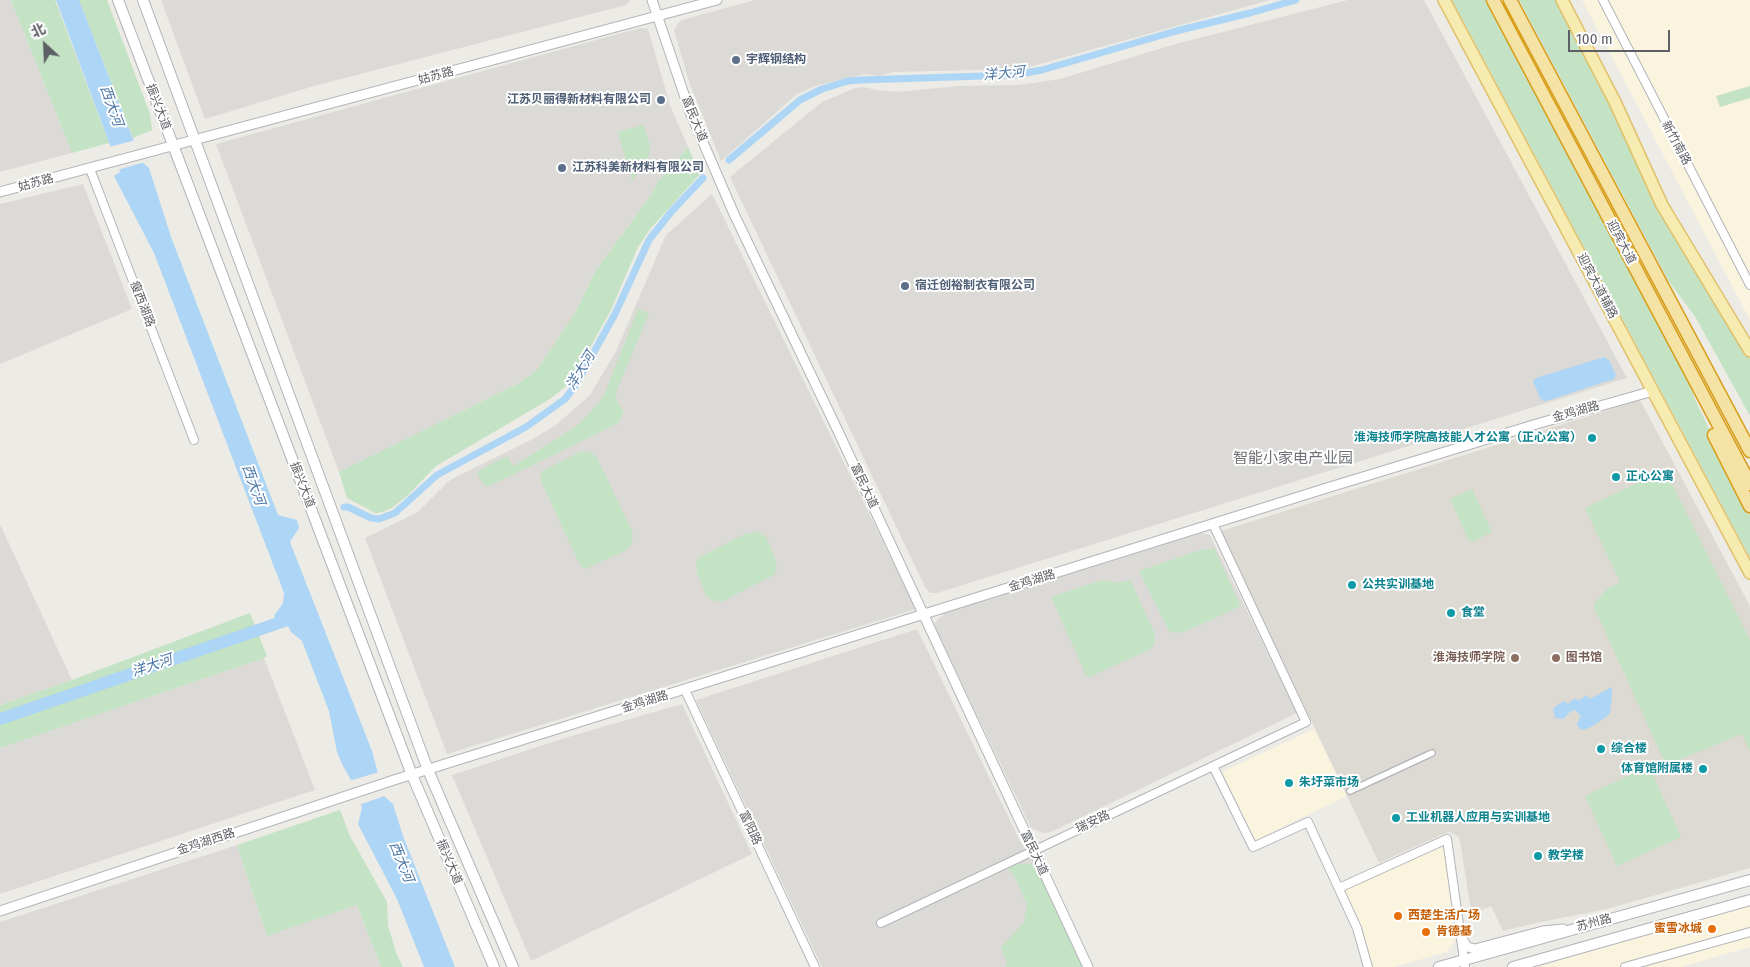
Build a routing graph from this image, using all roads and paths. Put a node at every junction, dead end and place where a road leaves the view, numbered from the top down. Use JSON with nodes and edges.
{"nodes":[{"id":1,"x":118,"y":0,"type":"edge"},
{"id":2,"x":143,"y":0,"type":"edge"},
{"id":3,"x":652,"y":0,"type":"edge"},
{"id":4,"x":717,"y":0,"type":"edge"},
{"id":5,"x":1444,"y":0,"type":"edge"},
{"id":6,"x":1493,"y":0,"type":"edge"},
{"id":7,"x":1510,"y":0,"type":"edge"},
{"id":8,"x":1562,"y":0,"type":"edge"},
{"id":9,"x":1602,"y":0,"type":"edge"},
{"id":10,"x":657,"y":16,"type":"junction"},
{"id":11,"x":196,"y":140,"type":"junction"},
{"id":12,"x":173,"y":147,"type":"junction"},
{"id":13,"x":90,"y":169,"type":"junction"},
{"id":14,"x":0,"y":192,"type":"edge"},
{"id":15,"x":1750,"y":285,"type":"edge"},
{"id":16,"x":1669,"y":299,"type":"junction"},
{"id":17,"x":1750,"y":351,"type":"edge"},
{"id":18,"x":1689,"y":370,"type":"junction"},
{"id":19,"x":1653,"y":391,"type":"junction"},
{"id":20,"x":1750,"y":434,"type":"edge"},
{"id":21,"x":194,"y":440,"type":"dead end"},
{"id":22,"x":1750,"y":451,"type":"edge"},
{"id":23,"x":1750,"y":484,"type":"edge"},
{"id":24,"x":1750,"y":506,"type":"edge"},
{"id":25,"x":1212,"y":524,"type":"junction"},
{"id":26,"x":1750,"y":573,"type":"edge"},
{"id":27,"x":923,"y":615,"type":"junction"},
{"id":28,"x":685,"y":690,"type":"junction"},
{"id":29,"x":1432,"y":753,"type":"dead end"},
{"id":30,"x":1213,"y":766,"type":"junction"},
{"id":31,"x":428,"y":770,"type":"junction"},
{"id":32,"x":412,"y":775,"type":"junction"},
{"id":33,"x":1350,"y":790,"type":"dead end"},
{"id":34,"x":1033,"y":851,"type":"junction"},
{"id":35,"x":1750,"y":880,"type":"edge"},
{"id":36,"x":1339,"y":888,"type":"junction"},
{"id":37,"x":1750,"y":900,"type":"edge"},
{"id":38,"x":0,"y":911,"type":"edge"},
{"id":39,"x":881,"y":923,"type":"dead end"},
{"id":40,"x":1581,"y":927,"type":"junction"},
{"id":41,"x":1750,"y":932,"type":"edge"},
{"id":42,"x":1461,"y":937,"type":"junction"},
{"id":43,"x":1464,"y":963,"type":"edge"},
{"id":44,"x":494,"y":967,"type":"edge"},
{"id":45,"x":513,"y":967,"type":"edge"},
{"id":46,"x":815,"y":967,"type":"edge"},
{"id":47,"x":1088,"y":967,"type":"edge"},
{"id":48,"x":1368,"y":967,"type":"edge"},
{"id":49,"x":1439,"y":967,"type":"edge"},
{"id":50,"x":1513,"y":967,"type":"edge"},
{"id":51,"x":1625,"y":967,"type":"edge"}],
"edges":[{"from":1,"to":12,"type":"main road","name":"振兴大道"},
{"from":2,"to":11,"type":"main road","name":"振兴大道"},
{"from":3,"to":10,"type":"street","name":"富民大道"},
{"from":4,"to":10,"type":"street","name":"姑苏路"},
{"from":5,"to":19,"type":"main road","name":"迎宾大道辅路"},
{"from":6,"to":18,"type":"highway","name":"迎宾大道"},
{"from":7,"to":16,"type":"highway","name":"迎宾大道"},
{"from":8,"to":17,"type":"main road"},
{"from":9,"to":15,"type":"street","name":"新竹南路"},
{"from":10,"to":11,"type":"street","name":"姑苏路"},
{"from":10,"to":27,"type":"street","name":"富民大道"},
{"from":11,"to":12,"type":"street","name":"姑苏路"},
{"from":11,"to":31,"type":"main road","name":"振兴大道"},
{"from":12,"to":13,"type":"street","name":"姑苏路"},
{"from":12,"to":32,"type":"main road","name":"振兴大道"},
{"from":13,"to":14,"type":"street","name":"姑苏路"},
{"from":13,"to":21,"type":"street","name":"瘦西湖路"},
{"from":16,"to":20,"type":"highway"},
{"from":16,"to":22,"type":"highway","name":"迎宾大道"},
{"from":18,"to":23,"type":"highway","name":"迎宾大道"},
{"from":18,"to":24,"type":"highway"},
{"from":19,"to":25,"type":"street","name":"金鸡湖路"},
{"from":19,"to":26,"type":"main road","name":"迎宾大道辅路"},
{"from":25,"to":27,"type":"street","name":"金鸡湖路"},
{"from":25,"to":30,"type":"street","name":"瑞安路"},
{"from":27,"to":28,"type":"street","name":"金鸡湖路"},
{"from":27,"to":34,"type":"street","name":"富民大道"},
{"from":28,"to":31,"type":"street","name":"金鸡湖路"},
{"from":28,"to":46,"type":"street","name":"富阳路"},
{"from":29,"to":33,"type":"street"},
{"from":30,"to":34,"type":"street","name":"瑞安路"},
{"from":30,"to":36,"type":"street"},
{"from":31,"to":32,"type":"street","name":"金鸡湖路"},
{"from":31,"to":45,"type":"main road","name":"振兴大道"},
{"from":32,"to":38,"type":"street","name":"金鸡湖西路"},
{"from":32,"to":44,"type":"main road","name":"振兴大道"},
{"from":34,"to":39,"type":"street","name":"瑞安路"},
{"from":34,"to":47,"type":"street","name":"富民大道"},
{"from":35,"to":40,"type":"main road","name":"苏州路"},
{"from":36,"to":42,"type":"street"},
{"from":36,"to":48,"type":"street"},
{"from":37,"to":50,"type":"main road","name":"苏州路"},
{"from":40,"to":42,"type":"street"},
{"from":40,"to":43,"type":"main road","name":"苏州路"},
{"from":41,"to":51,"type":"street"},
{"from":42,"to":43,"type":"street"},
{"from":43,"to":49,"type":"main road","name":"苏州路"}]}
